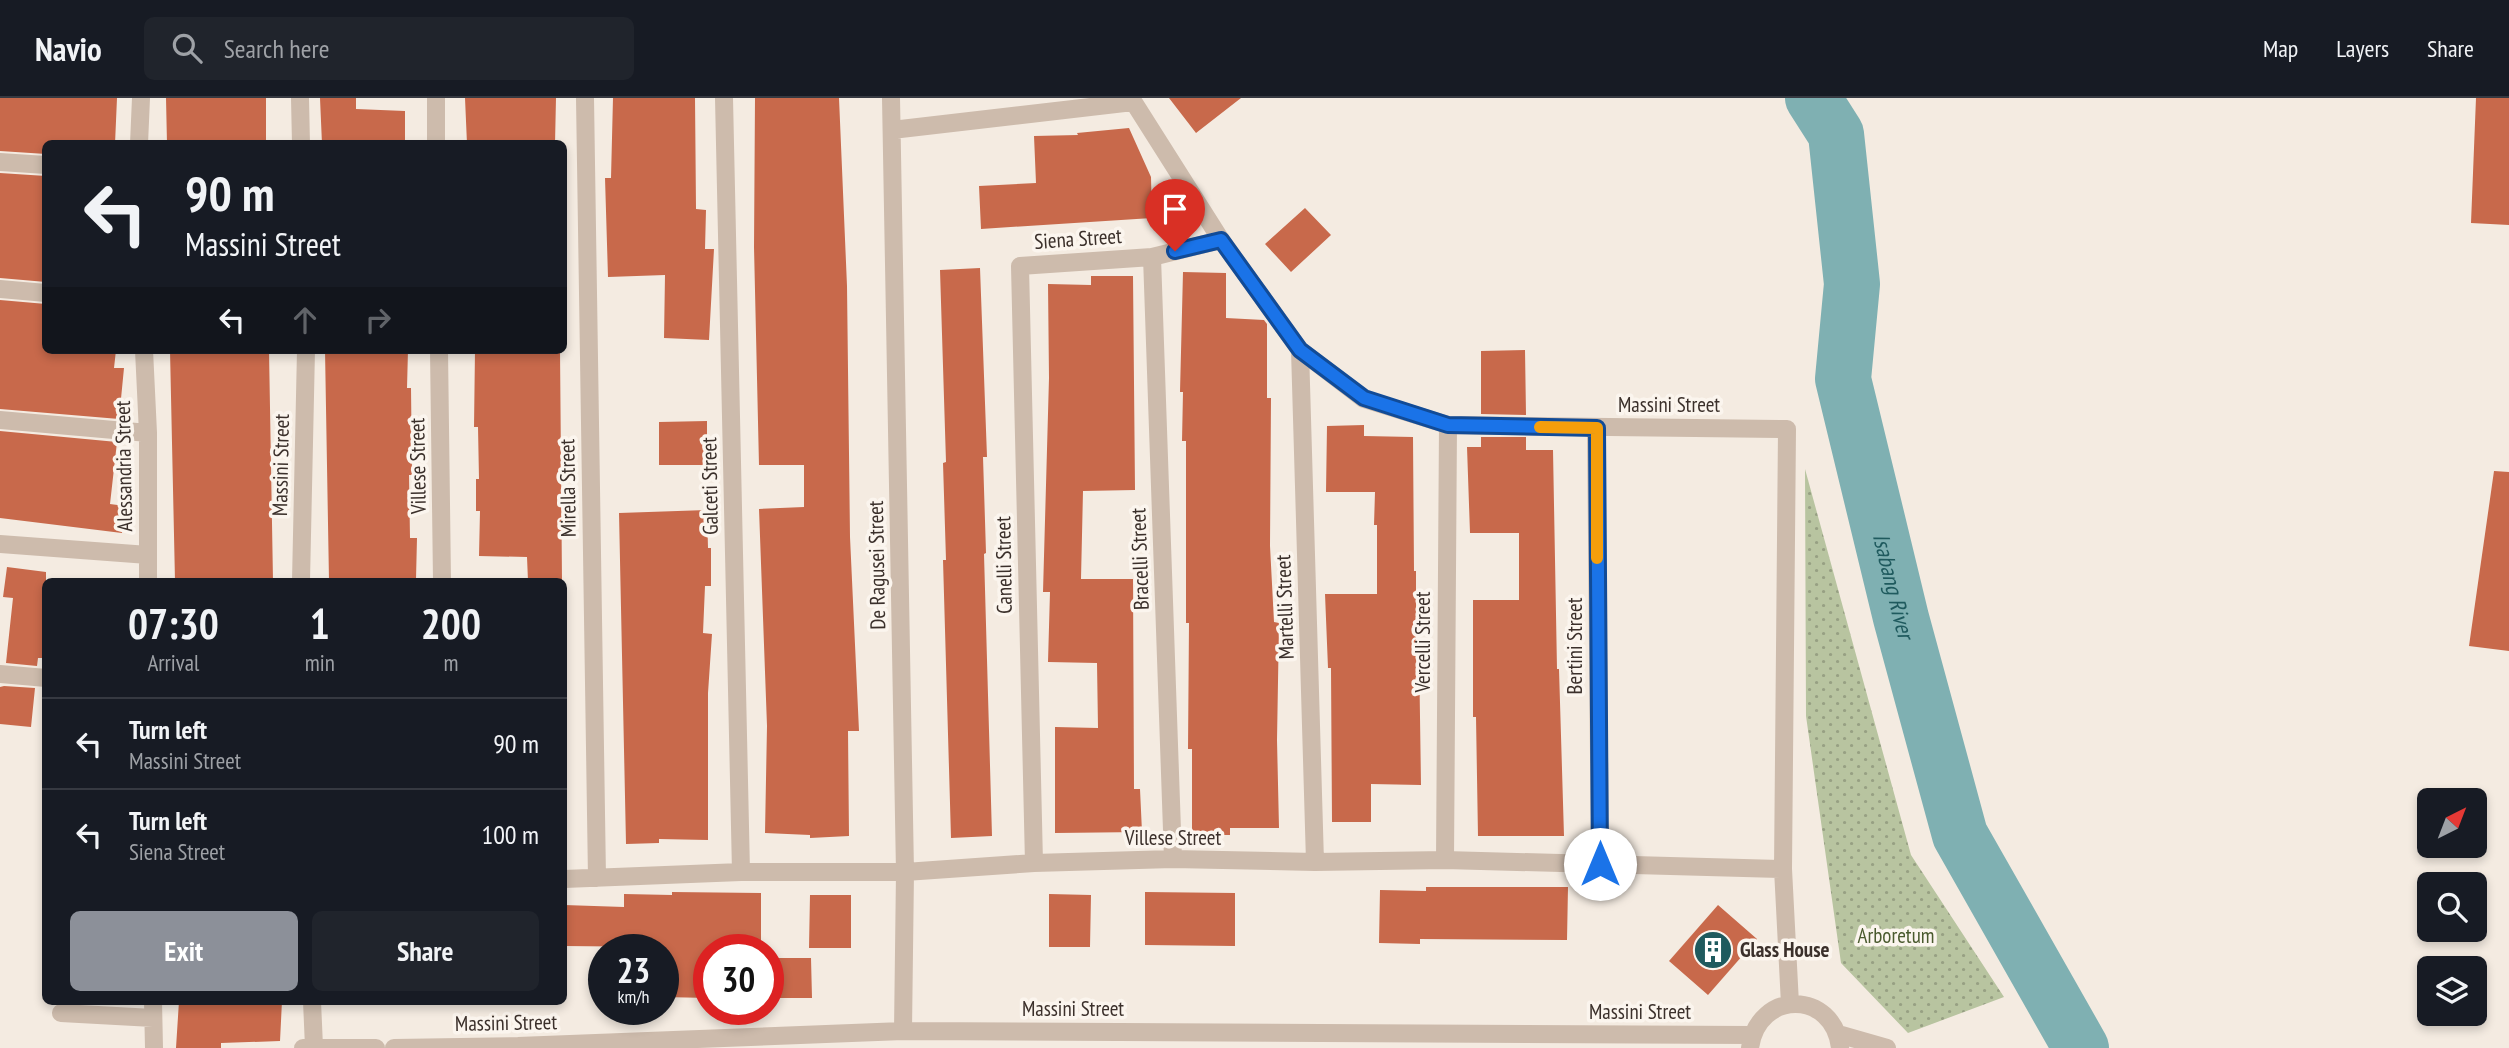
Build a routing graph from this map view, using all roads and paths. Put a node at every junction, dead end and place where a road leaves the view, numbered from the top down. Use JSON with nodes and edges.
{"nodes":[{"id":1,"x":141,"y":98,"type":"edge"},
{"id":2,"x":300,"y":98,"type":"edge"},
{"id":3,"x":436,"y":98,"type":"edge"},
{"id":4,"x":585,"y":98,"type":"edge"},
{"id":5,"x":724,"y":98,"type":"edge"},
{"id":6,"x":891,"y":98,"type":"edge"},
{"id":7,"x":1132,"y":100,"type":"edge"},
{"id":8,"x":892,"y":130,"type":"junction"},
{"id":9,"x":139,"y":140,"type":"edge"},
{"id":10,"x":301,"y":140,"type":"edge"},
{"id":11,"x":436,"y":140,"type":"edge"},
{"id":12,"x":0,"y":162,"type":"edge"},
{"id":13,"x":42,"y":165,"type":"edge"},
{"id":14,"x":1221,"y":240,"type":"junction"},
{"id":15,"x":1152,"y":257,"type":"junction"},
{"id":16,"x":1020,"y":266,"type":"joint"},
{"id":17,"x":0,"y":289,"type":"edge"},
{"id":18,"x":42,"y":293,"type":"edge"},
{"id":19,"x":1300,"y":350,"type":"junction"},
{"id":20,"x":144,"y":354,"type":"edge"},
{"id":21,"x":306,"y":354,"type":"edge"},
{"id":22,"x":439,"y":354,"type":"edge"},
{"id":23,"x":0,"y":420,"type":"edge"},
{"id":24,"x":1448,"y":425,"type":"junction"},
{"id":25,"x":1597,"y":428,"type":"junction"},
{"id":26,"x":148,"y":433,"type":"junction"},
{"id":27,"x":0,"y":544,"type":"edge"},
{"id":28,"x":148,"y":555,"type":"junction"},
{"id":29,"x":148,"y":578,"type":"edge"},
{"id":30,"x":301,"y":578,"type":"edge"},
{"id":31,"x":443,"y":578,"type":"edge"},
{"id":32,"x":0,"y":674,"type":"edge"},
{"id":33,"x":42,"y":678,"type":"edge"},
{"id":34,"x":1173,"y":859,"type":"junction"},
{"id":35,"x":1445,"y":860,"type":"junction"},
{"id":36,"x":1315,"y":862,"type":"junction"},
{"id":37,"x":1034,"y":863,"type":"junction"},
{"id":38,"x":1600,"y":864,"type":"junction"},
{"id":39,"x":1783,"y":869,"type":"junction"},
{"id":40,"x":741,"y":872,"type":"junction"},
{"id":41,"x":905,"y":872,"type":"junction"},
{"id":42,"x":597,"y":878,"type":"junction"},
{"id":43,"x":567,"y":879,"type":"edge"},
{"id":44,"x":1790,"y":1004,"type":"junction"},
{"id":45,"x":312,"y":1005,"type":"edge"},
{"id":46,"x":153,"y":1009,"type":"edge"},
{"id":47,"x":61,"y":1013,"type":"dead end"},
{"id":48,"x":902,"y":1031,"type":"junction"},
{"id":49,"x":1839,"y":1041,"type":"edge"},
{"id":50,"x":1751,"y":1042,"type":"edge"},
{"id":51,"x":314,"y":1047,"type":"edge"},
{"id":52,"x":518,"y":1047,"type":"edge"},
{"id":53,"x":154,"y":1048,"type":"edge"},
{"id":54,"x":303,"y":1048,"type":"edge"},
{"id":55,"x":376,"y":1048,"type":"edge"},
{"id":56,"x":394,"y":1048,"type":"edge"},
{"id":57,"x":1887,"y":1048,"type":"edge"}],
"edges":[{"from":1,"to":9,"type":"street"},
{"from":2,"to":10,"type":"street"},
{"from":3,"to":11,"type":"street"},
{"from":4,"to":42,"type":"street","name":"Mirella Street"},
{"from":5,"to":40,"type":"street","name":"Galceti Street"},
{"from":6,"to":8,"type":"street","name":"De Ragusei Street"},
{"from":7,"to":8,"type":"street"},
{"from":7,"to":14,"type":"street","name":"Massini Street"},
{"from":8,"to":41,"type":"street","name":"De Ragusei Street"},
{"from":12,"to":13,"type":"street"},
{"from":14,"to":15,"type":"street","name":"Siena Street"},
{"from":14,"to":19,"type":"street","name":"Massini Street"},
{"from":15,"to":16,"type":"street","name":"Siena Street"},
{"from":15,"to":34,"type":"street","name":"Bracelli Street"},
{"from":16,"to":37,"type":"street","name":"Canelli Street"},
{"from":17,"to":18,"type":"street"},
{"from":19,"to":24,"type":"street","name":"Massini Street"},
{"from":19,"to":36,"type":"street","name":"Martelli Street"},
{"from":20,"to":26,"type":"street","name":"Alessandria Street"},
{"from":21,"to":30,"type":"street","name":"Massini Street"},
{"from":22,"to":31,"type":"street","name":"Villese Street"},
{"from":23,"to":26,"type":"street"},
{"from":24,"to":25,"type":"street","name":"Massini Street"},
{"from":24,"to":35,"type":"street","name":"Vercelli Street"},
{"from":25,"to":38,"type":"street","name":"Bertini Street"},
{"from":25,"to":39,"type":"street","name":"Massini Street"},
{"from":26,"to":28,"type":"street","name":"Alessandria Street"},
{"from":27,"to":28,"type":"street"},
{"from":28,"to":29,"type":"street","name":"Alessandria Street"},
{"from":32,"to":33,"type":"street"},
{"from":34,"to":36,"type":"street","name":"Villese Street"},
{"from":34,"to":37,"type":"street","name":"Villese Street"},
{"from":35,"to":36,"type":"street","name":"Villese Street"},
{"from":35,"to":38,"type":"street","name":"Villese Street"},
{"from":37,"to":41,"type":"street","name":"Villese Street"},
{"from":38,"to":39,"type":"street","name":"Villese Street"},
{"from":39,"to":44,"type":"street","name":"Massini Street"},
{"from":40,"to":41,"type":"street","name":"Villese Street"},
{"from":40,"to":42,"type":"street","name":"Villese Street"},
{"from":41,"to":48,"type":"street","name":"De Ragusei Street"},
{"from":42,"to":43,"type":"street","name":"Villese Street"},
{"from":44,"to":49,"type":"street"},
{"from":44,"to":50,"type":"street"},
{"from":45,"to":51,"type":"street"},
{"from":46,"to":47,"type":"street"},
{"from":46,"to":53,"type":"street"},
{"from":48,"to":50,"type":"street","name":"Massini Street"},
{"from":48,"to":52,"type":"street","name":"Massini Street"},
{"from":49,"to":57,"type":"street"},
{"from":51,"to":54,"type":"street"},
{"from":51,"to":55,"type":"street"},
{"from":52,"to":56,"type":"street","name":"Massini Street"}]}
